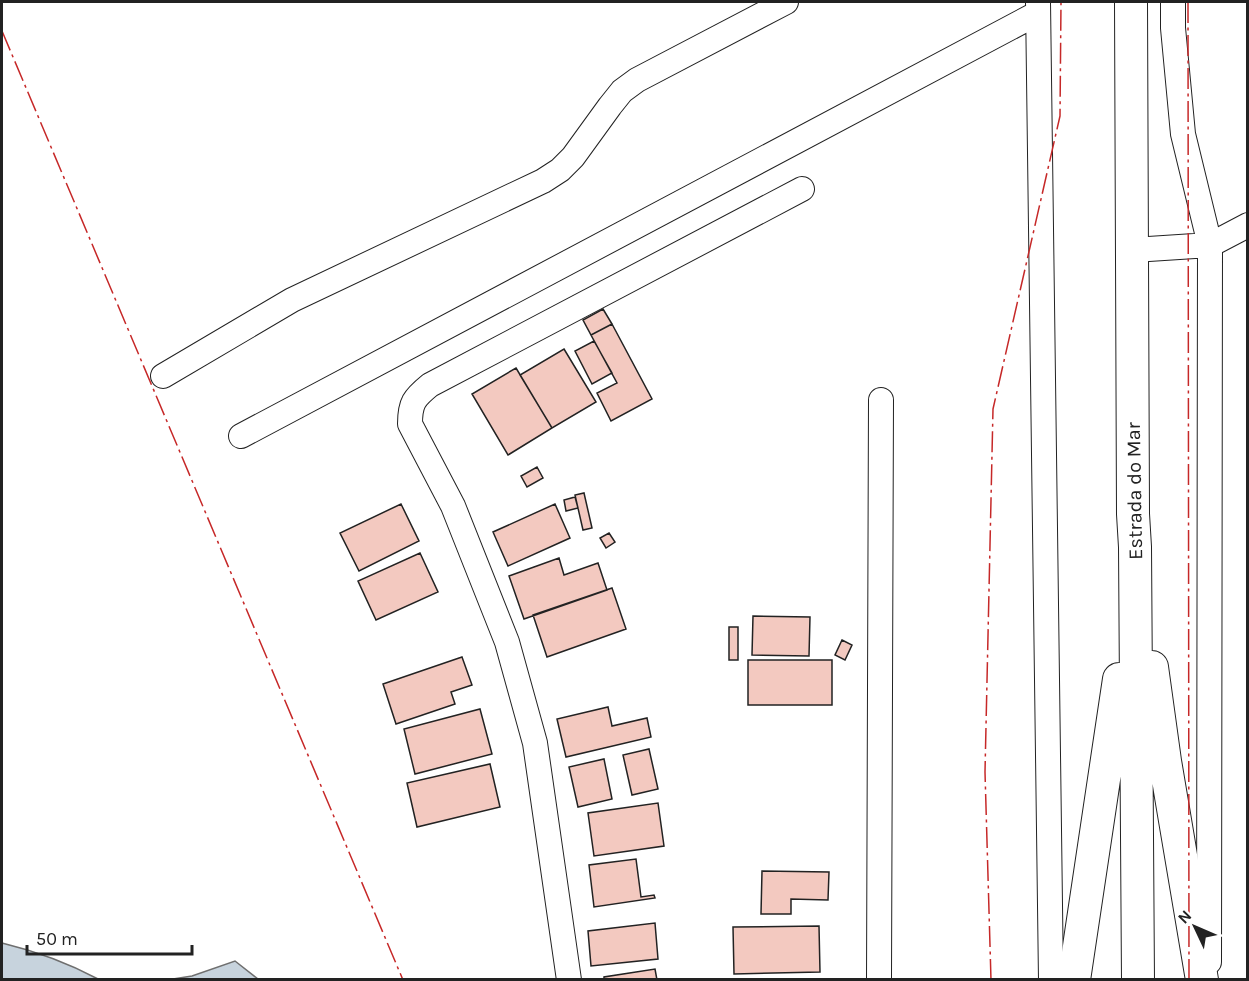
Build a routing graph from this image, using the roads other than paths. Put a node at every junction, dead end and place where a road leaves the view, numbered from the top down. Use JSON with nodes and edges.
{"nodes":[{"id":1,"x":786,"y":2,"type":"edge"},
{"id":2,"x":1131,"y":2,"type":"edge"},
{"id":3,"x":1173,"y":2,"type":"edge"},
{"id":4,"x":1038,"y":8,"type":"edge"},
{"id":5,"x":802,"y":189,"type":"dead end"},
{"id":6,"x":1248,"y":225,"type":"edge"},
{"id":7,"x":1210,"y":245,"type":"junction"},
{"id":8,"x":1133,"y":250,"type":"junction"},
{"id":9,"x":163,"y":376,"type":"dead end"},
{"id":10,"x":881,"y":400,"type":"dead end"},
{"id":11,"x":241,"y":436,"type":"dead end"},
{"id":12,"x":1133,"y":514,"type":"junction"},
{"id":13,"x":1135,"y":547,"type":"junction"},
{"id":14,"x":569,"y":980,"type":"edge"},
{"id":15,"x":879,"y":980,"type":"edge"},
{"id":16,"x":1051,"y":980,"type":"edge"},
{"id":17,"x":1074,"y":980,"type":"edge"},
{"id":18,"x":1138,"y":980,"type":"edge"},
{"id":19,"x":1202,"y":980,"type":"edge"},
{"id":20,"x":1209,"y":980,"type":"edge"}],
"edges":[{"from":1,"to":9,"type":"street"},
{"from":2,"to":8,"type":"main road","name":"Estrada do Mar"},
{"from":3,"to":7,"type":"street"},
{"from":4,"to":11,"type":"street"},
{"from":4,"to":16,"type":"street"},
{"from":5,"to":14,"type":"street"},
{"from":6,"to":7,"type":"street"},
{"from":7,"to":8,"type":"street"},
{"from":7,"to":20,"type":"street"},
{"from":8,"to":12,"type":"main road","name":"Estrada do Mar"},
{"from":10,"to":15,"type":"street"},
{"from":12,"to":13,"type":"main road","name":"Estrada do Mar"},
{"from":12,"to":17,"type":"main road"},
{"from":13,"to":18,"type":"main road","name":"Estrada do Mar"},
{"from":13,"to":19,"type":"main road"}]}
